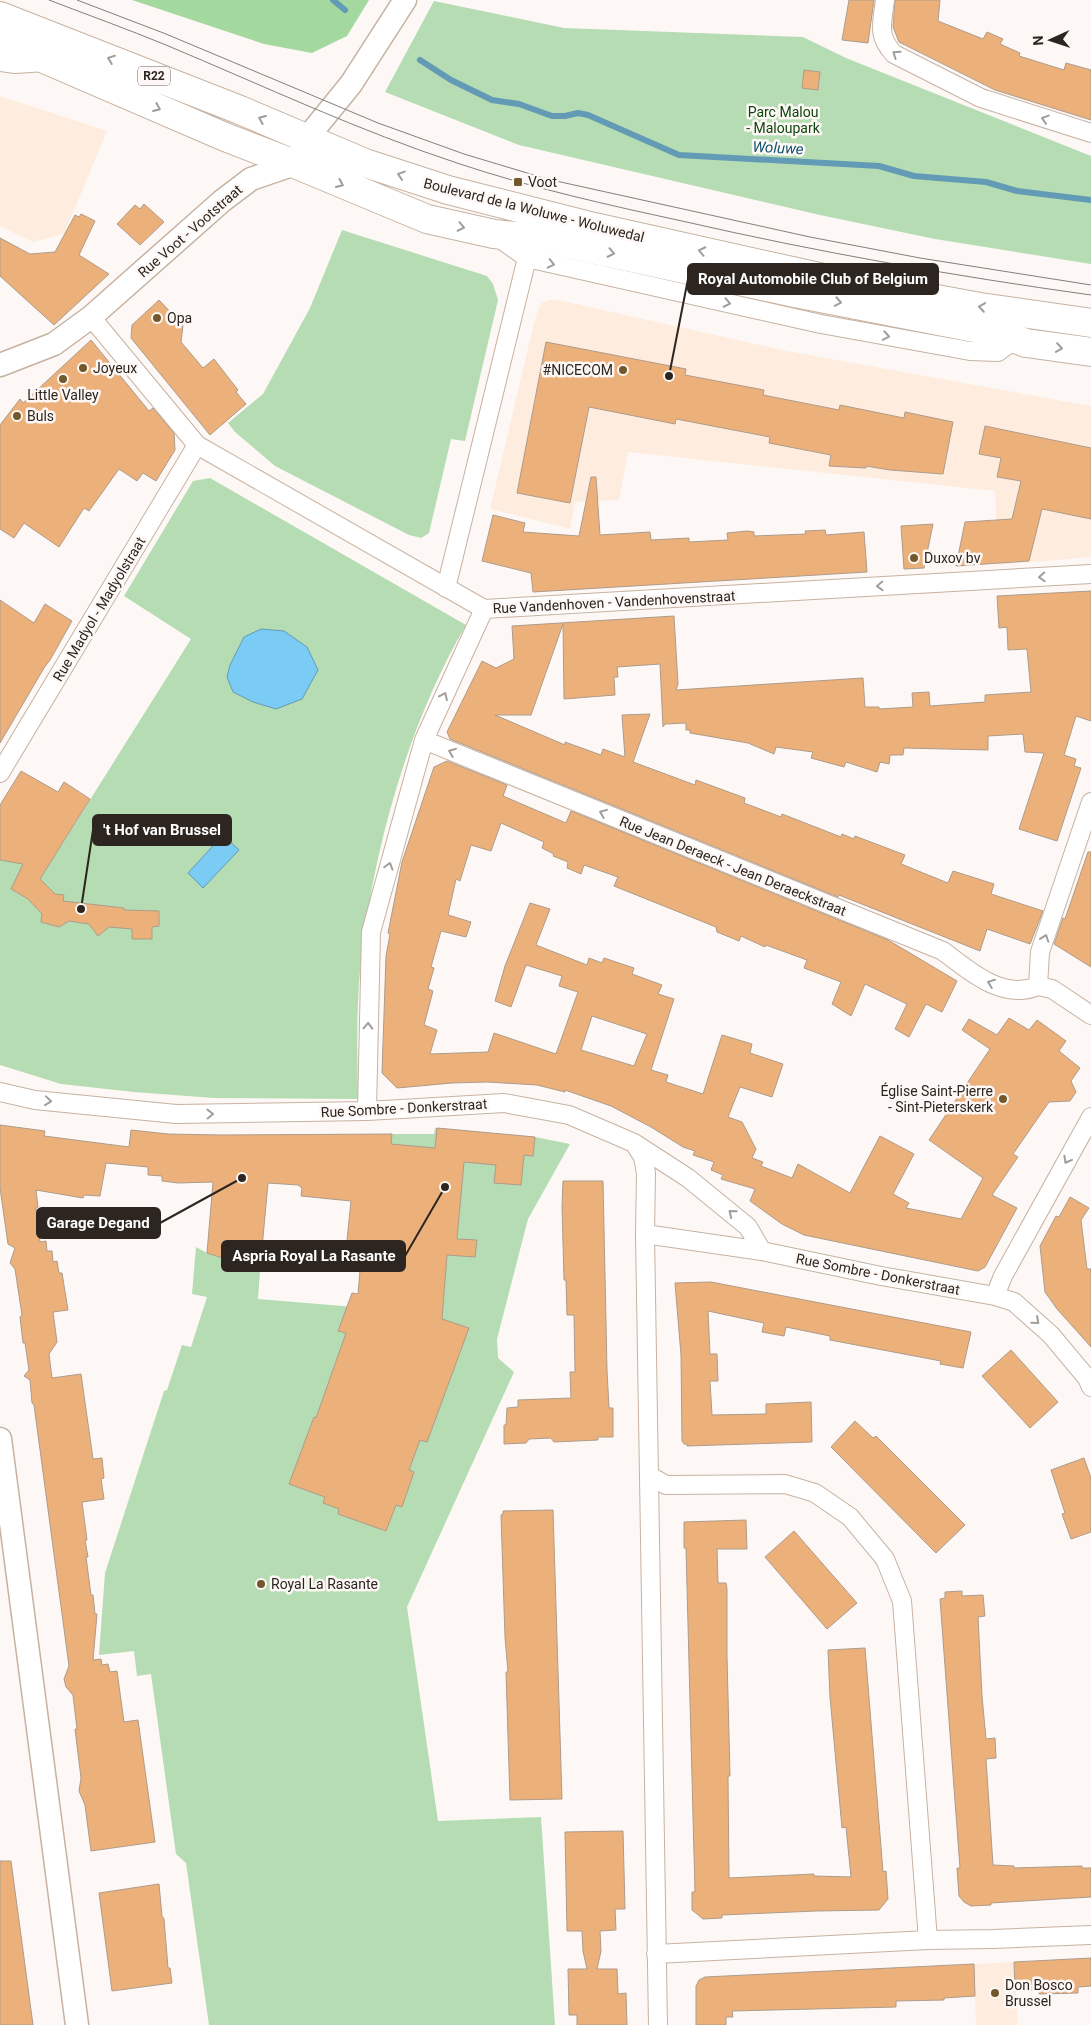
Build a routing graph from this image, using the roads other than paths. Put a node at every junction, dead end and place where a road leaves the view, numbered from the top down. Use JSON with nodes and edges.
{"nodes":[{"id":1,"x":405,"y":0,"type":"edge"},
{"id":2,"x":885,"y":0,"type":"edge"},
{"id":3,"x":0,"y":16,"type":"edge"},
{"id":4,"x":0,"y":40,"type":"edge"},
{"id":5,"x":48,"y":61,"type":"junction"},
{"id":6,"x":0,"y":62,"type":"edge"},
{"id":7,"x":1091,"y":133,"type":"edge"},
{"id":8,"x":306,"y":138,"type":"junction"},
{"id":9,"x":295,"y":164,"type":"junction"},
{"id":10,"x":494,"y":234,"type":"junction"},
{"id":11,"x":527,"y":258,"type":"junction"},
{"id":12,"x":91,"y":317,"type":"junction"},
{"id":13,"x":1091,"y":323,"type":"edge"},
{"id":14,"x":1014,"y":340,"type":"junction"},
{"id":15,"x":1091,"y":352,"type":"edge"},
{"id":16,"x":0,"y":365,"type":"edge"},
{"id":17,"x":197,"y":446,"type":"junction"},
{"id":18,"x":1091,"y":574,"type":"edge"},
{"id":19,"x":446,"y":588,"type":"junction"},
{"id":20,"x":484,"y":609,"type":"junction"},
{"id":21,"x":424,"y":740,"type":"junction"},
{"id":22,"x":0,"y":773,"type":"edge"},
{"id":23,"x":1091,"y":802,"type":"edge"},
{"id":24,"x":1038,"y":986,"type":"junction"},
{"id":25,"x":1091,"y":1015,"type":"edge"},
{"id":26,"x":0,"y":1092,"type":"edge"},
{"id":27,"x":367,"y":1111,"type":"junction"},
{"id":28,"x":1091,"y":1117,"type":"edge"},
{"id":29,"x":634,"y":1144,"type":"junction"},
{"id":30,"x":645,"y":1234,"type":"junction"},
{"id":31,"x":762,"y":1251,"type":"junction"},
{"id":32,"x":995,"y":1296,"type":"junction"},
{"id":33,"x":1091,"y":1387,"type":"edge"},
{"id":34,"x":0,"y":1439,"type":"edge"},
{"id":35,"x":650,"y":1476,"type":"junction"},
{"id":36,"x":1091,"y":1935,"type":"edge"},
{"id":37,"x":928,"y":1940,"type":"junction"},
{"id":38,"x":656,"y":1954,"type":"junction"},
{"id":39,"x":77,"y":2025,"type":"edge"},
{"id":40,"x":658,"y":2025,"type":"edge"}],
"edges":[{"from":1,"to":8,"type":"street"},
{"from":7,"to":2,"type":"street","one_way":true},
{"from":8,"to":3,"type":"highway","name":"Boulevard de la Woluwe - Woluwedal","number":"R22","one_way":true},
{"from":4,"to":5,"type":"highway","name":"Boulevard de la Woluwe - Woluwedal","number":"R22"},
{"from":5,"to":6,"type":"street","name":"Boulevard de la Woluwe - Woluwedal"},
{"from":5,"to":9,"type":"highway","name":"Boulevard de la Woluwe - Woluwedal","number":"R22","one_way":true},
{"from":8,"to":9,"type":"street"},
{"from":13,"to":8,"type":"highway","name":"Boulevard de la Woluwe - Woluwedal","number":"R22","one_way":true},
{"from":9,"to":10,"type":"highway","name":"Boulevard de la Woluwe - Woluwedal","number":"R22","one_way":true},
{"from":9,"to":12,"type":"street","name":"Rue Voot - Vootstraat"},
{"from":10,"to":11,"type":"street","name":"Boulevard de la Woluwe - Woluwedal"},
{"from":10,"to":14,"type":"highway","name":"Boulevard de la Woluwe - Woluwedal","number":"R22","one_way":true},
{"from":11,"to":14,"type":"street","name":"Boulevard de la Woluwe - Woluwedal","one_way":true},
{"from":11,"to":19,"type":"street"},
{"from":12,"to":16,"type":"street","name":"Rue Voot - Vootstraat"},
{"from":12,"to":17,"type":"street","name":"Rue Vandenhoven - Vandenhovenstraat"},
{"from":14,"to":15,"type":"highway","name":"Boulevard de la Woluwe - Woluwedal","number":"R22","one_way":true},
{"from":17,"to":19,"type":"street","name":"Rue Vandenhoven - Vandenhovenstraat"},
{"from":17,"to":22,"type":"street","name":"Rue Madyol - Madyolstraat"},
{"from":18,"to":20,"type":"street","name":"Rue Vandenhoven - Vandenhovenstraat","one_way":true},
{"from":19,"to":20,"type":"street","name":"Rue Vandenhoven - Vandenhovenstraat"},
{"from":21,"to":20,"type":"street","one_way":true},
{"from":24,"to":21,"type":"street","name":"Rue Jean Deraeck - Jean Deraeckstraat","one_way":true},
{"from":27,"to":21,"type":"street","one_way":true},
{"from":24,"to":23,"type":"street","one_way":true},
{"from":24,"to":25,"type":"street"},
{"from":26,"to":27,"type":"street","name":"Rue Sombre - Donkerstraat","one_way":true},
{"from":27,"to":29,"type":"street","name":"Rue Sombre - Donkerstraat"},
{"from":28,"to":32,"type":"street","one_way":true},
{"from":29,"to":30,"type":"street"},
{"from":31,"to":29,"type":"street","name":"Rue Sombre - Donkerstraat","one_way":true},
{"from":30,"to":31,"type":"street","name":"Rue Sombre - Donkerstraat"},
{"from":30,"to":35,"type":"street"},
{"from":31,"to":32,"type":"street","name":"Rue Sombre - Donkerstraat"},
{"from":32,"to":33,"type":"street","name":"Rue Sombre - Donkerstraat","one_way":true},
{"from":34,"to":39,"type":"street"},
{"from":35,"to":37,"type":"street"},
{"from":35,"to":38,"type":"street"},
{"from":36,"to":37,"type":"street"},
{"from":37,"to":38,"type":"street"},
{"from":38,"to":40,"type":"street"}]}
